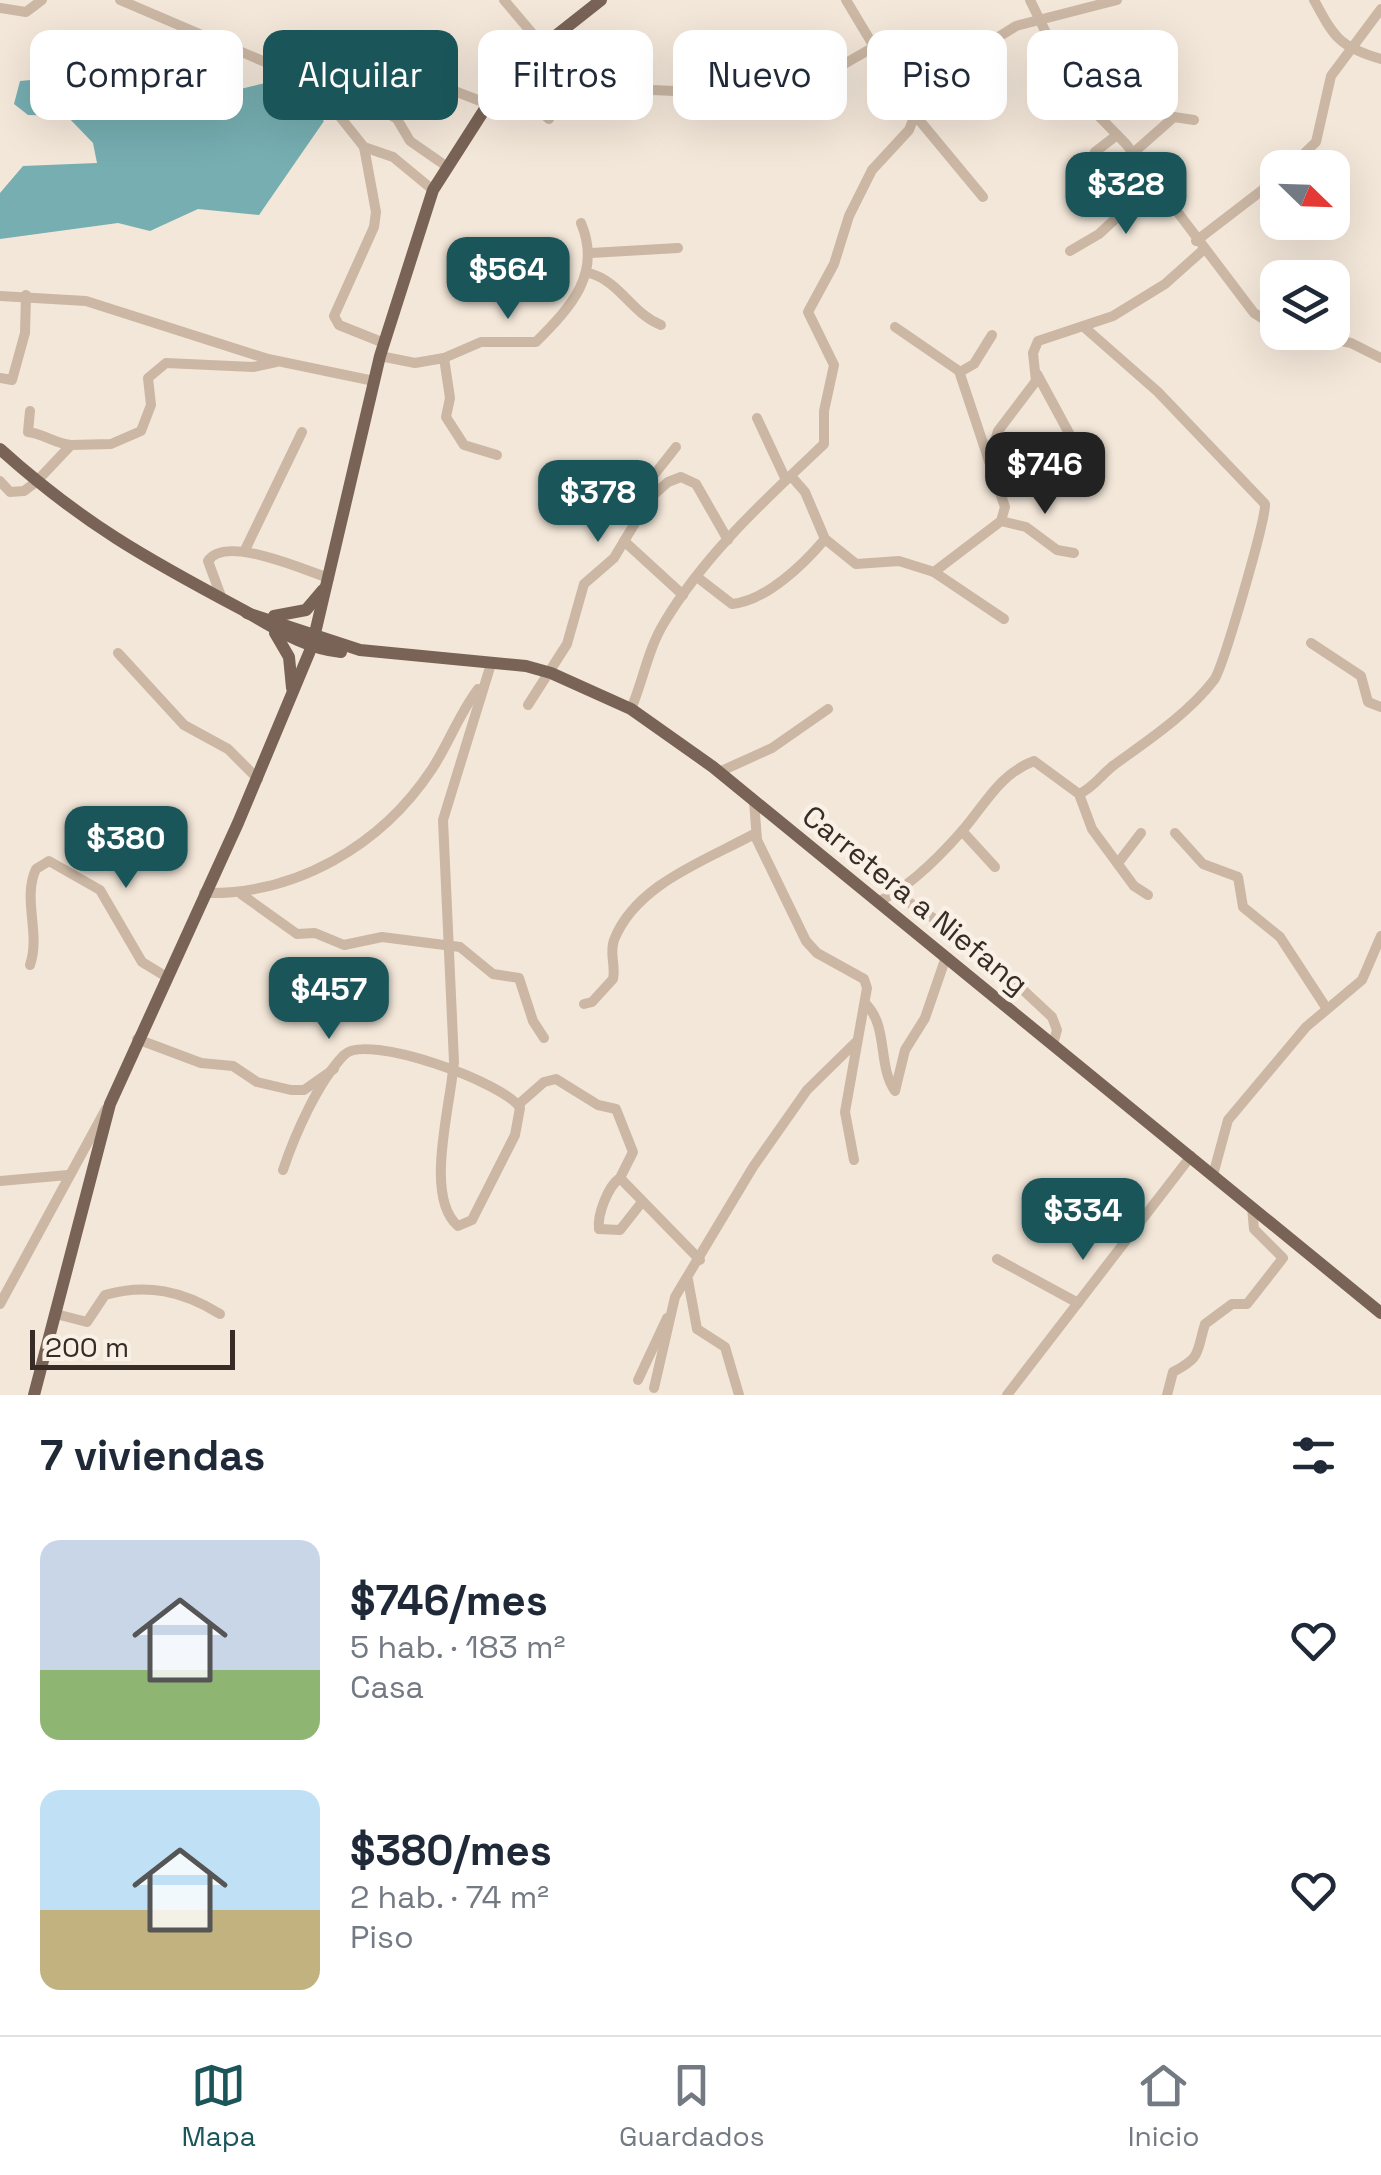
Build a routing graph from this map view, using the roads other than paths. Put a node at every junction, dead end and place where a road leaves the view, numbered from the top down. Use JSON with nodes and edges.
{"nodes":[{"id":1,"x":42,"y":0,"type":"edge"},
{"id":2,"x":120,"y":0,"type":"edge"},
{"id":3,"x":504,"y":0,"type":"edge"},
{"id":4,"x":846,"y":0,"type":"edge"},
{"id":5,"x":1030,"y":0,"type":"edge"},
{"id":6,"x":1117,"y":0,"type":"edge"},
{"id":7,"x":1314,"y":0,"type":"edge"},
{"id":8,"x":598,"y":1,"type":"edge"},
{"id":9,"x":0,"y":8,"type":"edge"},
{"id":10,"x":1381,"y":9,"type":"edge"},
{"id":11,"x":1040,"y":18,"type":"junction"},
{"id":12,"x":531,"y":30,"type":"edge"},
{"id":13,"x":562,"y":30,"type":"edge"},
{"id":14,"x":1007,"y":32,"type":"edge"},
{"id":15,"x":867,"y":39,"type":"edge"},
{"id":16,"x":1350,"y":50,"type":"junction"},
{"id":17,"x":1381,"y":59,"type":"edge"},
{"id":18,"x":478,"y":119,"type":"edge"},
{"id":19,"x":398,"y":120,"type":"edge"},
{"id":20,"x":912,"y":120,"type":"edge"},
{"id":21,"x":918,"y":120,"type":"edge"},
{"id":22,"x":1194,"y":120,"type":"dead end"},
{"id":23,"x":1116,"y":135,"type":"junction"},
{"id":24,"x":364,"y":147,"type":"junction"},
{"id":25,"x":1308,"y":150,"type":"edge"},
{"id":26,"x":1132,"y":154,"type":"junction"},
{"id":27,"x":446,"y":166,"type":"junction"},
{"id":28,"x":1088,"y":166,"type":"dead end"},
{"id":29,"x":1154,"y":183,"type":"junction"},
{"id":30,"x":433,"y":190,"type":"junction"},
{"id":31,"x":1260,"y":193,"type":"edge"},
{"id":32,"x":983,"y":197,"type":"dead end"},
{"id":33,"x":581,"y":223,"type":"dead end"},
{"id":34,"x":1199,"y":246,"type":"junction"},
{"id":35,"x":678,"y":248,"type":"dead end"},
{"id":36,"x":1070,"y":251,"type":"dead end"},
{"id":37,"x":591,"y":253,"type":"junction"},
{"id":38,"x":589,"y":273,"type":"junction"},
{"id":39,"x":26,"y":295,"type":"junction"},
{"id":40,"x":0,"y":296,"type":"edge"},
{"id":41,"x":1260,"y":320,"type":"edge"},
{"id":42,"x":661,"y":325,"type":"dead end"},
{"id":43,"x":896,"y":327,"type":"dead end"},
{"id":44,"x":1084,"y":327,"type":"junction"},
{"id":45,"x":992,"y":335,"type":"dead end"},
{"id":46,"x":1350,"y":343,"type":"edge"},
{"id":47,"x":382,"y":350,"type":"junction"},
{"id":48,"x":444,"y":358,"type":"junction"},
{"id":49,"x":1381,"y":358,"type":"edge"},
{"id":50,"x":280,"y":361,"type":"junction"},
{"id":51,"x":960,"y":372,"type":"junction"},
{"id":52,"x":1037,"y":374,"type":"junction"},
{"id":53,"x":0,"y":378,"type":"edge"},
{"id":54,"x":374,"y":380,"type":"junction"},
{"id":55,"x":30,"y":411,"type":"dead end"},
{"id":56,"x":756,"y":418,"type":"dead end"},
{"id":57,"x":302,"y":432,"type":"dead end"},
{"id":58,"x":71,"y":445,"type":"junction"},
{"id":59,"x":676,"y":447,"type":"dead end"},
{"id":60,"x":1077,"y":448,"type":"dead end"},
{"id":61,"x":0,"y":449,"type":"edge"},
{"id":62,"x":497,"y":455,"type":"dead end"},
{"id":63,"x":989,"y":460,"type":"junction"},
{"id":64,"x":788,"y":478,"type":"junction"},
{"id":65,"x":0,"y":481,"type":"edge"},
{"id":66,"x":36,"y":482,"type":"junction"},
{"id":67,"x":650,"y":498,"type":"junction"},
{"id":68,"x":1001,"y":521,"type":"junction"},
{"id":69,"x":825,"y":538,"type":"junction"},
{"id":70,"x":728,"y":540,"type":"junction"},
{"id":71,"x":624,"y":541,"type":"junction"},
{"id":72,"x":245,"y":550,"type":"junction"},
{"id":73,"x":1074,"y":553,"type":"dead end"},
{"id":74,"x":934,"y":572,"type":"junction"},
{"id":75,"x":697,"y":578,"type":"junction"},
{"id":76,"x":328,"y":581,"type":"junction"},
{"id":77,"x":683,"y":595,"type":"junction"},
{"id":78,"x":222,"y":600,"type":"junction"},
{"id":79,"x":253,"y":614,"type":"junction"},
{"id":80,"x":1004,"y":618,"type":"dead end"},
{"id":81,"x":319,"y":621,"type":"junction"},
{"id":82,"x":270,"y":628,"type":"junction"},
{"id":83,"x":314,"y":641,"type":"junction"},
{"id":84,"x":330,"y":642,"type":"junction"},
{"id":85,"x":1310,"y":643,"type":"dead end"},
{"id":86,"x":354,"y":651,"type":"junction"},
{"id":87,"x":118,"y":653,"type":"dead end"},
{"id":88,"x":491,"y":664,"type":"junction"},
{"id":89,"x":302,"y":672,"type":"junction"},
{"id":90,"x":551,"y":673,"type":"junction"},
{"id":91,"x":482,"y":684,"type":"junction"},
{"id":92,"x":290,"y":700,"type":"junction"},
{"id":93,"x":528,"y":706,"type":"dead end"},
{"id":94,"x":1381,"y":707,"type":"edge"},
{"id":95,"x":631,"y":709,"type":"junction"},
{"id":96,"x":828,"y":709,"type":"dead end"},
{"id":97,"x":720,"y":772,"type":"junction"},
{"id":98,"x":258,"y":779,"type":"junction"},
{"id":99,"x":1078,"y":794,"type":"junction"},
{"id":100,"x":754,"y":801,"type":"junction"},
{"id":101,"x":962,"y":831,"type":"junction"},
{"id":102,"x":756,"y":833,"type":"junction"},
{"id":103,"x":1140,"y":833,"type":"dead end"},
{"id":104,"x":1175,"y":833,"type":"dead end"},
{"id":105,"x":1118,"y":864,"type":"junction"},
{"id":106,"x":995,"y":867,"type":"dead end"},
{"id":107,"x":204,"y":893,"type":"junction"},
{"id":108,"x":895,"y":893,"type":"junction"},
{"id":109,"x":241,"y":894,"type":"junction"},
{"id":110,"x":1148,"y":895,"type":"dead end"},
{"id":111,"x":878,"y":902,"type":"junction"},
{"id":112,"x":1381,"y":936,"type":"edge"},
{"id":113,"x":448,"y":945,"type":"junction"},
{"id":114,"x":946,"y":957,"type":"junction"},
{"id":115,"x":30,"y":965,"type":"dead end"},
{"id":116,"x":165,"y":976,"type":"junction"},
{"id":117,"x":865,"y":1003,"type":"junction"},
{"id":118,"x":584,"y":1004,"type":"dead end"},
{"id":119,"x":1327,"y":1010,"type":"junction"},
{"id":120,"x":544,"y":1038,"type":"dead end"},
{"id":121,"x":137,"y":1039,"type":"junction"},
{"id":122,"x":856,"y":1043,"type":"junction"},
{"id":123,"x":1053,"y":1044,"type":"junction"},
{"id":124,"x":336,"y":1068,"type":"junction"},
{"id":125,"x":453,"y":1070,"type":"junction"},
{"id":126,"x":110,"y":1104,"type":"junction"},
{"id":127,"x":519,"y":1104,"type":"junction"},
{"id":128,"x":1190,"y":1156,"type":"junction"},
{"id":129,"x":854,"y":1160,"type":"dead end"},
{"id":130,"x":283,"y":1170,"type":"dead end"},
{"id":131,"x":1213,"y":1174,"type":"junction"},
{"id":132,"x":68,"y":1176,"type":"junction"},
{"id":133,"x":620,"y":1178,"type":"junction"},
{"id":134,"x":0,"y":1181,"type":"edge"},
{"id":135,"x":642,"y":1202,"type":"junction"},
{"id":136,"x":1252,"y":1206,"type":"junction"},
{"id":137,"x":997,"y":1259,"type":"dead end"},
{"id":138,"x":700,"y":1260,"type":"junction"},
{"id":139,"x":688,"y":1280,"type":"junction"},
{"id":140,"x":1078,"y":1303,"type":"junction"},
{"id":141,"x":0,"y":1304,"type":"edge"},
{"id":142,"x":1381,"y":1313,"type":"edge"},
{"id":143,"x":56,"y":1314,"type":"junction"},
{"id":144,"x":220,"y":1314,"type":"dead end"},
{"id":145,"x":667,"y":1317,"type":"junction"},
{"id":146,"x":638,"y":1380,"type":"dead end"},
{"id":147,"x":654,"y":1388,"type":"dead end"},
{"id":148,"x":34,"y":1395,"type":"edge"},
{"id":149,"x":739,"y":1395,"type":"edge"},
{"id":150,"x":1007,"y":1395,"type":"edge"},
{"id":151,"x":1167,"y":1395,"type":"edge"}],
"edges":[{"from":1,"to":9,"type":"street"},
{"from":2,"to":24,"type":"street"},
{"from":3,"to":12,"type":"street"},
{"from":4,"to":15,"type":"street"},
{"from":5,"to":11,"type":"street"},
{"from":6,"to":11,"type":"street"},
{"from":7,"to":16,"type":"street"},
{"from":8,"to":13,"type":"main road"},
{"from":10,"to":16,"type":"street"},
{"from":11,"to":14,"type":"street"},
{"from":11,"to":23,"type":"street"},
{"from":16,"to":17,"type":"street"},
{"from":16,"to":25,"type":"street"},
{"from":18,"to":27,"type":"main road"},
{"from":19,"to":27,"type":"street"},
{"from":20,"to":64,"type":"street"},
{"from":21,"to":32,"type":"street"},
{"from":22,"to":26,"type":"street"},
{"from":23,"to":26,"type":"street"},
{"from":23,"to":28,"type":"street"},
{"from":24,"to":30,"type":"street"},
{"from":24,"to":47,"type":"street"},
{"from":26,"to":29,"type":"street"},
{"from":27,"to":30,"type":"main road"},
{"from":29,"to":34,"type":"street"},
{"from":29,"to":36,"type":"street"},
{"from":30,"to":47,"type":"main road"},
{"from":31,"to":34,"type":"street"},
{"from":33,"to":37,"type":"street"},
{"from":34,"to":41,"type":"street"},
{"from":34,"to":44,"type":"street"},
{"from":35,"to":37,"type":"street"},
{"from":37,"to":38,"type":"street"},
{"from":38,"to":42,"type":"street"},
{"from":38,"to":48,"type":"street"},
{"from":39,"to":40,"type":"street"},
{"from":39,"to":50,"type":"street"},
{"from":39,"to":53,"type":"street"},
{"from":43,"to":51,"type":"street"},
{"from":44,"to":52,"type":"street"},
{"from":44,"to":99,"type":"street"},
{"from":45,"to":51,"type":"street"},
{"from":46,"to":49,"type":"street"},
{"from":47,"to":48,"type":"street"},
{"from":47,"to":54,"type":"main road"},
{"from":48,"to":62,"type":"street"},
{"from":50,"to":54,"type":"street"},
{"from":50,"to":58,"type":"street"},
{"from":51,"to":63,"type":"street"},
{"from":52,"to":60,"type":"street"},
{"from":52,"to":63,"type":"street"},
{"from":54,"to":76,"type":"main road"},
{"from":55,"to":58,"type":"street"},
{"from":56,"to":64,"type":"street"},
{"from":57,"to":72,"type":"street"},
{"from":58,"to":66,"type":"street"},
{"from":59,"to":67,"type":"street"},
{"from":61,"to":66,"type":"main road"},
{"from":63,"to":68,"type":"street"},
{"from":64,"to":69,"type":"street"},
{"from":64,"to":70,"type":"street"},
{"from":65,"to":66,"type":"street"},
{"from":66,"to":78,"type":"main road"},
{"from":67,"to":70,"type":"street"},
{"from":67,"to":71,"type":"street"},
{"from":68,"to":73,"type":"street"},
{"from":68,"to":74,"type":"street"},
{"from":69,"to":74,"type":"street"},
{"from":69,"to":75,"type":"street"},
{"from":70,"to":75,"type":"street"},
{"from":71,"to":77,"type":"street"},
{"from":71,"to":90,"type":"street"},
{"from":72,"to":76,"type":"street"},
{"from":72,"to":78,"type":"street"},
{"from":74,"to":80,"type":"street"},
{"from":75,"to":77,"type":"street"},
{"from":76,"to":79,"type":"main road"},
{"from":76,"to":81,"type":"main road"},
{"from":77,"to":95,"type":"street"},
{"from":78,"to":79,"type":"main road"},
{"from":79,"to":82,"type":"main road"},
{"from":79,"to":83,"type":"main road"},
{"from":81,"to":83,"type":"main road"},
{"from":81,"to":84,"type":"main road"},
{"from":82,"to":83,"type":"main road"},
{"from":82,"to":92,"type":"main road"},
{"from":83,"to":84,"type":"main road"},
{"from":83,"to":86,"type":"main road"},
{"from":83,"to":89,"type":"main road"},
{"from":84,"to":86,"type":"main road"},
{"from":85,"to":94,"type":"street"},
{"from":86,"to":88,"type":"main road","name":"Carretera a Niefang"},
{"from":86,"to":89,"type":"main road"},
{"from":87,"to":98,"type":"street"},
{"from":88,"to":90,"type":"main road","name":"Carretera a Niefang"},
{"from":88,"to":91,"type":"street"},
{"from":89,"to":92,"type":"main road"},
{"from":90,"to":93,"type":"street"},
{"from":90,"to":95,"type":"main road","name":"Carretera a Niefang"},
{"from":91,"to":109,"type":"street"},
{"from":91,"to":113,"type":"street"},
{"from":92,"to":98,"type":"main road"},
{"from":95,"to":97,"type":"main road","name":"Carretera a Niefang"},
{"from":96,"to":97,"type":"street"},
{"from":97,"to":100,"type":"main road","name":"Carretera a Niefang"},
{"from":98,"to":107,"type":"main road"},
{"from":99,"to":101,"type":"street"},
{"from":99,"to":105,"type":"street"},
{"from":100,"to":102,"type":"street"},
{"from":100,"to":111,"type":"main road","name":"Carretera a Niefang"},
{"from":101,"to":106,"type":"street"},
{"from":101,"to":108,"type":"street"},
{"from":102,"to":117,"type":"street"},
{"from":102,"to":118,"type":"street"},
{"from":103,"to":105,"type":"street"},
{"from":104,"to":119,"type":"street"},
{"from":105,"to":110,"type":"street"},
{"from":107,"to":109,"type":"street"},
{"from":107,"to":116,"type":"main road"},
{"from":108,"to":111,"type":"street"},
{"from":108,"to":123,"type":"street"},
{"from":109,"to":113,"type":"street"},
{"from":111,"to":114,"type":"main road","name":"Carretera a Niefang"},
{"from":112,"to":119,"type":"street"},
{"from":113,"to":120,"type":"street"},
{"from":113,"to":125,"type":"street"},
{"from":114,"to":117,"type":"street"},
{"from":114,"to":123,"type":"main road","name":"Carretera a Niefang"},
{"from":115,"to":116,"type":"street"},
{"from":116,"to":121,"type":"main road"},
{"from":117,"to":122,"type":"street"},
{"from":119,"to":131,"type":"street"},
{"from":121,"to":124,"type":"street"},
{"from":121,"to":126,"type":"main road"},
{"from":122,"to":129,"type":"street"},
{"from":122,"to":138,"type":"street"},
{"from":123,"to":128,"type":"main road","name":"Carretera a Niefang"},
{"from":124,"to":125,"type":"street"},
{"from":124,"to":130,"type":"street"},
{"from":125,"to":127,"type":"street"},
{"from":125,"to":127,"type":"street"},
{"from":126,"to":132,"type":"street"},
{"from":126,"to":143,"type":"main road"},
{"from":127,"to":133,"type":"street"},
{"from":128,"to":131,"type":"main road","name":"Carretera a Niefang"},
{"from":128,"to":140,"type":"street"},
{"from":131,"to":136,"type":"main road","name":"Carretera a Niefang"},
{"from":132,"to":134,"type":"street"},
{"from":132,"to":141,"type":"street"},
{"from":133,"to":135,"type":"street"},
{"from":133,"to":135,"type":"street"},
{"from":135,"to":138,"type":"street"},
{"from":136,"to":142,"type":"main road","name":"Carretera a Niefang"},
{"from":136,"to":151,"type":"street"},
{"from":137,"to":140,"type":"street"},
{"from":138,"to":139,"type":"street"},
{"from":139,"to":145,"type":"street"},
{"from":139,"to":149,"type":"street"},
{"from":140,"to":150,"type":"street"},
{"from":143,"to":144,"type":"street"},
{"from":143,"to":148,"type":"main road"},
{"from":145,"to":146,"type":"street"},
{"from":145,"to":147,"type":"street"}]}
